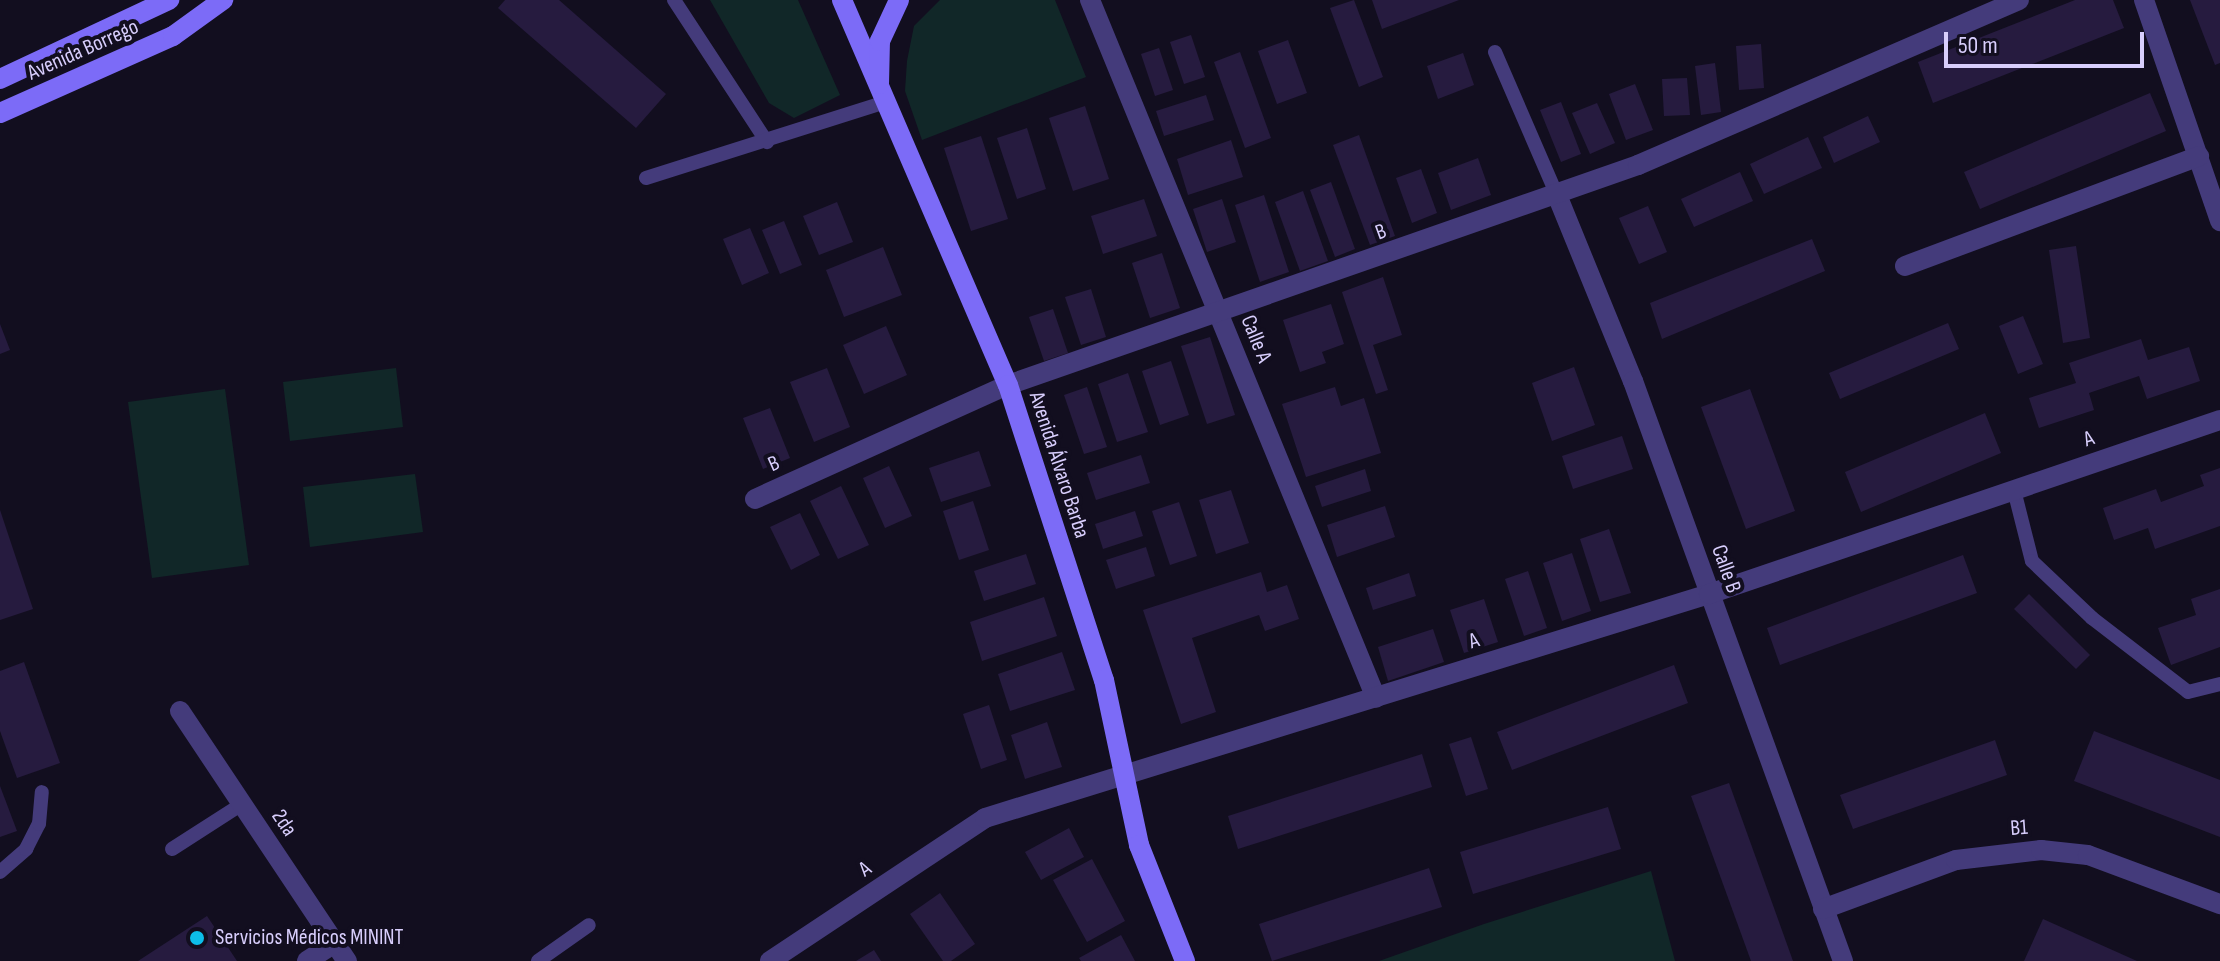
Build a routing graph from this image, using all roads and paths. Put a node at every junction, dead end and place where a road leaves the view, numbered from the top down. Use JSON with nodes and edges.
{"nodes":[{"id":1,"x":169,"y":0,"type":"edge"},
{"id":2,"x":223,"y":0,"type":"edge"},
{"id":3,"x":674,"y":0,"type":"edge"},
{"id":4,"x":842,"y":0,"type":"edge"},
{"id":5,"x":899,"y":0,"type":"edge"},
{"id":6,"x":1090,"y":0,"type":"edge"},
{"id":7,"x":2019,"y":0,"type":"edge"},
{"id":8,"x":2144,"y":0,"type":"edge"},
{"id":9,"x":1495,"y":52,"type":"dead end"},
{"id":10,"x":0,"y":79,"type":"edge"},
{"id":11,"x":882,"y":97,"type":"junction"},
{"id":12,"x":0,"y":113,"type":"edge"},
{"id":13,"x":767,"y":142,"type":"junction"},
{"id":14,"x":2199,"y":156,"type":"junction"},
{"id":15,"x":646,"y":178,"type":"dead end"},
{"id":16,"x":1557,"y":195,"type":"junction"},
{"id":17,"x":2220,"y":221,"type":"edge"},
{"id":18,"x":1905,"y":266,"type":"dead end"},
{"id":19,"x":1220,"y":315,"type":"junction"},
{"id":20,"x":1008,"y":385,"type":"junction"},
{"id":21,"x":2220,"y":420,"type":"edge"},
{"id":22,"x":2014,"y":490,"type":"junction"},
{"id":23,"x":755,"y":499,"type":"dead end"},
{"id":24,"x":1709,"y":594,"type":"junction"},
{"id":25,"x":2220,"y":684,"type":"edge"},
{"id":26,"x":1376,"y":698,"type":"junction"},
{"id":27,"x":180,"y":711,"type":"dead end"},
{"id":28,"x":1126,"y":771,"type":"junction"},
{"id":29,"x":42,"y":792,"type":"dead end"},
{"id":30,"x":242,"y":804,"type":"junction"},
{"id":31,"x":172,"y":849,"type":"dead end"},
{"id":32,"x":0,"y":872,"type":"edge"},
{"id":33,"x":2220,"y":904,"type":"edge"},
{"id":34,"x":1823,"y":909,"type":"junction"},
{"id":35,"x":589,"y":925,"type":"dead end"},
{"id":36,"x":335,"y":943,"type":"junction"},
{"id":37,"x":776,"y":959,"type":"edge"},
{"id":38,"x":307,"y":961,"type":"edge"},
{"id":39,"x":347,"y":961,"type":"edge"},
{"id":40,"x":538,"y":961,"type":"edge"},
{"id":41,"x":1185,"y":961,"type":"edge"},
{"id":42,"x":1843,"y":961,"type":"edge"}],
"edges":[{"from":1,"to":10,"type":"street","name":"Avenida Borrego"},
{"from":2,"to":12,"type":"street","name":"Avenida Borrego"},
{"from":3,"to":13,"type":"lane"},
{"from":4,"to":11,"type":"street","name":"Avenida Álvaro Barba"},
{"from":5,"to":11,"type":"street"},
{"from":6,"to":19,"type":"street","name":"Calle A"},
{"from":7,"to":16,"type":"street","name":"B"},
{"from":8,"to":14,"type":"street"},
{"from":9,"to":16,"type":"lane"},
{"from":11,"to":13,"type":"lane"},
{"from":11,"to":20,"type":"street","name":"Avenida Álvaro Barba"},
{"from":13,"to":15,"type":"lane"},
{"from":14,"to":17,"type":"street"},
{"from":14,"to":18,"type":"street"},
{"from":16,"to":19,"type":"street","name":"B"},
{"from":16,"to":24,"type":"street","name":"Calle B"},
{"from":19,"to":20,"type":"street","name":"B"},
{"from":19,"to":26,"type":"street","name":"Calle A"},
{"from":20,"to":23,"type":"street","name":"B"},
{"from":20,"to":28,"type":"street","name":"Avenida Álvaro Barba"},
{"from":21,"to":22,"type":"street","name":"A"},
{"from":22,"to":24,"type":"street","name":"A"},
{"from":22,"to":25,"type":"lane"},
{"from":24,"to":26,"type":"street","name":"A"},
{"from":24,"to":34,"type":"street","name":"Calle B"},
{"from":26,"to":28,"type":"street","name":"A"},
{"from":27,"to":30,"type":"street","name":"2da"},
{"from":28,"to":37,"type":"street","name":"A"},
{"from":28,"to":41,"type":"street","name":"Avenida Álvaro Barba"},
{"from":29,"to":32,"type":"lane"},
{"from":30,"to":31,"type":"lane"},
{"from":30,"to":36,"type":"street","name":"2da"},
{"from":33,"to":34,"type":"street","name":"B1"},
{"from":34,"to":42,"type":"street","name":"Calle B"},
{"from":35,"to":40,"type":"lane"},
{"from":36,"to":38,"type":"street"},
{"from":36,"to":39,"type":"street","name":"2da"}]}
